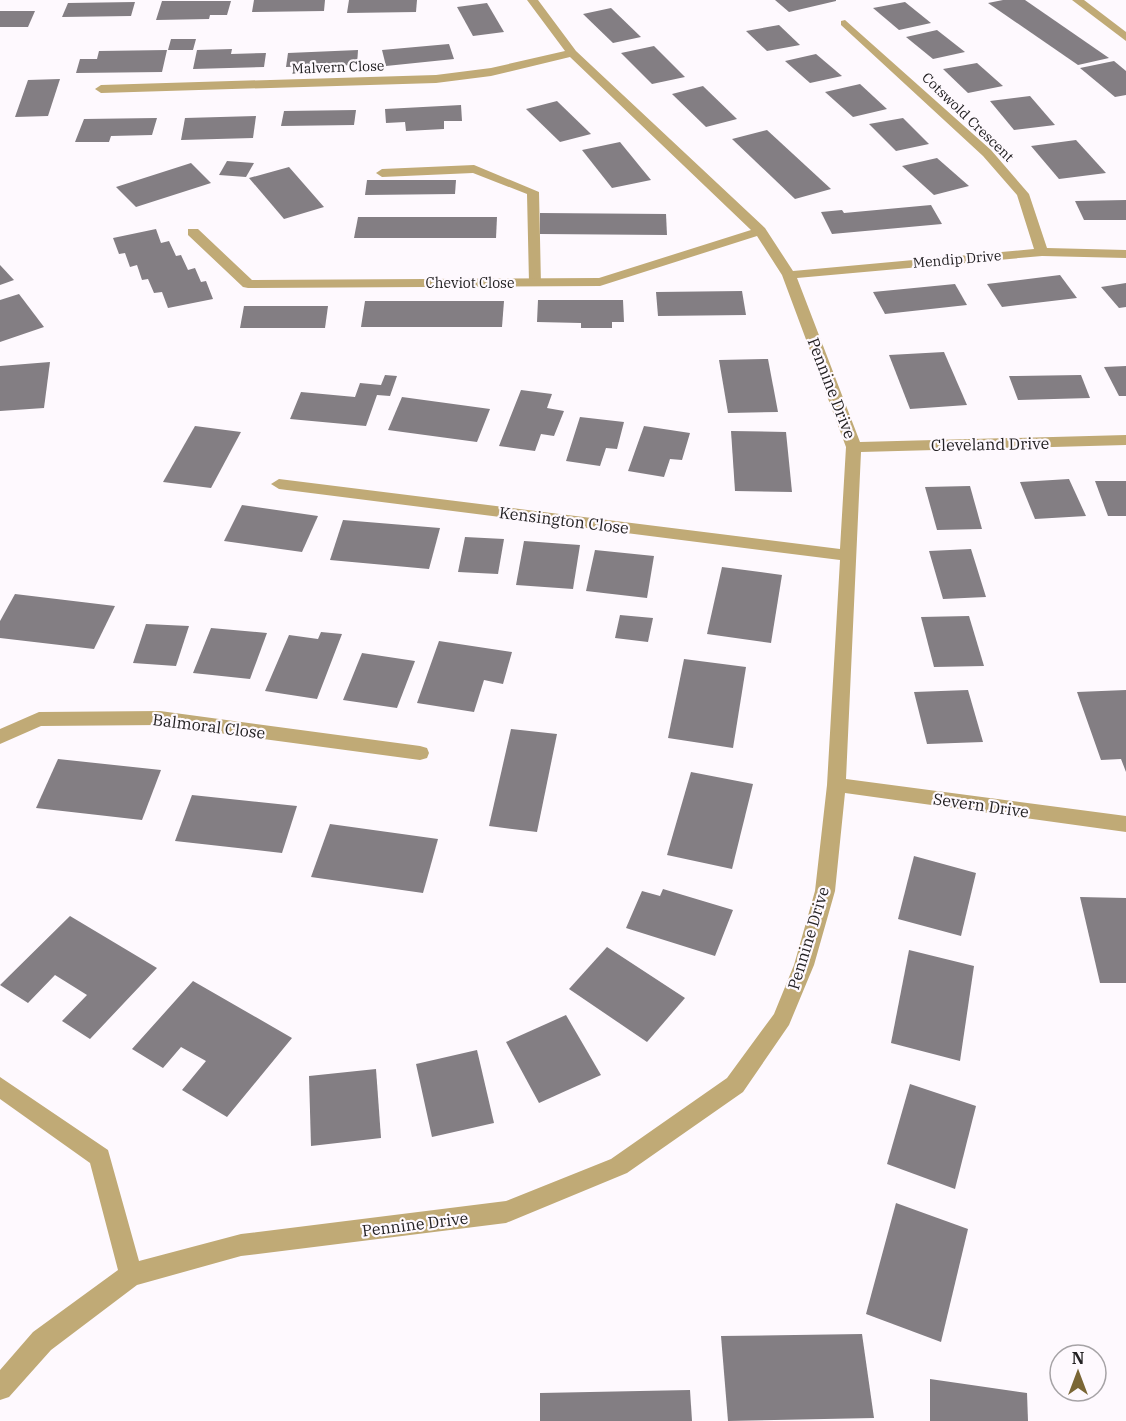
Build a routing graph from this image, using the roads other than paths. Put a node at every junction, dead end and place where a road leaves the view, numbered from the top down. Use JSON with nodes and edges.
{"nodes":[{"id":1,"x":532,"y":0,"type":"edge"},
{"id":2,"x":1077,"y":0,"type":"edge"},
{"id":3,"x":845,"y":23,"type":"dead end"},
{"id":4,"x":1126,"y":38,"type":"edge"},
{"id":5,"x":572,"y":52,"type":"junction"},
{"id":6,"x":101,"y":89,"type":"dead end"},
{"id":7,"x":382,"y":172,"type":"dead end"},
{"id":8,"x":760,"y":231,"type":"junction"},
{"id":9,"x":193,"y":232,"type":"dead end"},
{"id":10,"x":1042,"y":252,"type":"junction"},
{"id":11,"x":1126,"y":254,"type":"edge"},
{"id":12,"x":789,"y":275,"type":"junction"},
{"id":13,"x":536,"y":282,"type":"junction"},
{"id":14,"x":1126,"y":440,"type":"edge"},
{"id":15,"x":854,"y":447,"type":"junction"},
{"id":16,"x":279,"y":484,"type":"dead end"},
{"id":17,"x":850,"y":556,"type":"junction"},
{"id":18,"x":0,"y":737,"type":"edge"},
{"id":19,"x":420,"y":753,"type":"dead end"},
{"id":20,"x":836,"y":785,"type":"junction"},
{"id":21,"x":1126,"y":824,"type":"edge"},
{"id":22,"x":0,"y":1086,"type":"edge"},
{"id":23,"x":131,"y":1275,"type":"junction"},
{"id":24,"x":0,"y":1388,"type":"edge"}],
"edges":[{"from":1,"to":5,"type":"street","name":"Pennine Drive"},
{"from":2,"to":4,"type":"street"},
{"from":3,"to":10,"type":"street","name":"Cotswold Crescent"},
{"from":5,"to":6,"type":"street","name":"Malvern Close"},
{"from":5,"to":8,"type":"street","name":"Pennine Drive"},
{"from":7,"to":13,"type":"street"},
{"from":8,"to":12,"type":"street","name":"Pennine Drive"},
{"from":8,"to":13,"type":"street","name":"Cheviot Close"},
{"from":9,"to":13,"type":"street","name":"Cheviot Close"},
{"from":10,"to":11,"type":"street","name":"Mendip Drive"},
{"from":10,"to":12,"type":"street","name":"Mendip Drive"},
{"from":12,"to":15,"type":"street","name":"Pennine Drive"},
{"from":14,"to":15,"type":"street","name":"Cleveland Drive"},
{"from":15,"to":17,"type":"street","name":"Pennine Drive"},
{"from":16,"to":17,"type":"street","name":"Kensington Close"},
{"from":17,"to":20,"type":"street","name":"Pennine Drive"},
{"from":18,"to":19,"type":"street","name":"Balmoral Close"},
{"from":20,"to":21,"type":"street","name":"Severn Drive"},
{"from":20,"to":23,"type":"street","name":"Pennine Drive"},
{"from":22,"to":23,"type":"street"},
{"from":23,"to":24,"type":"street","name":"Pennine Drive"}]}
